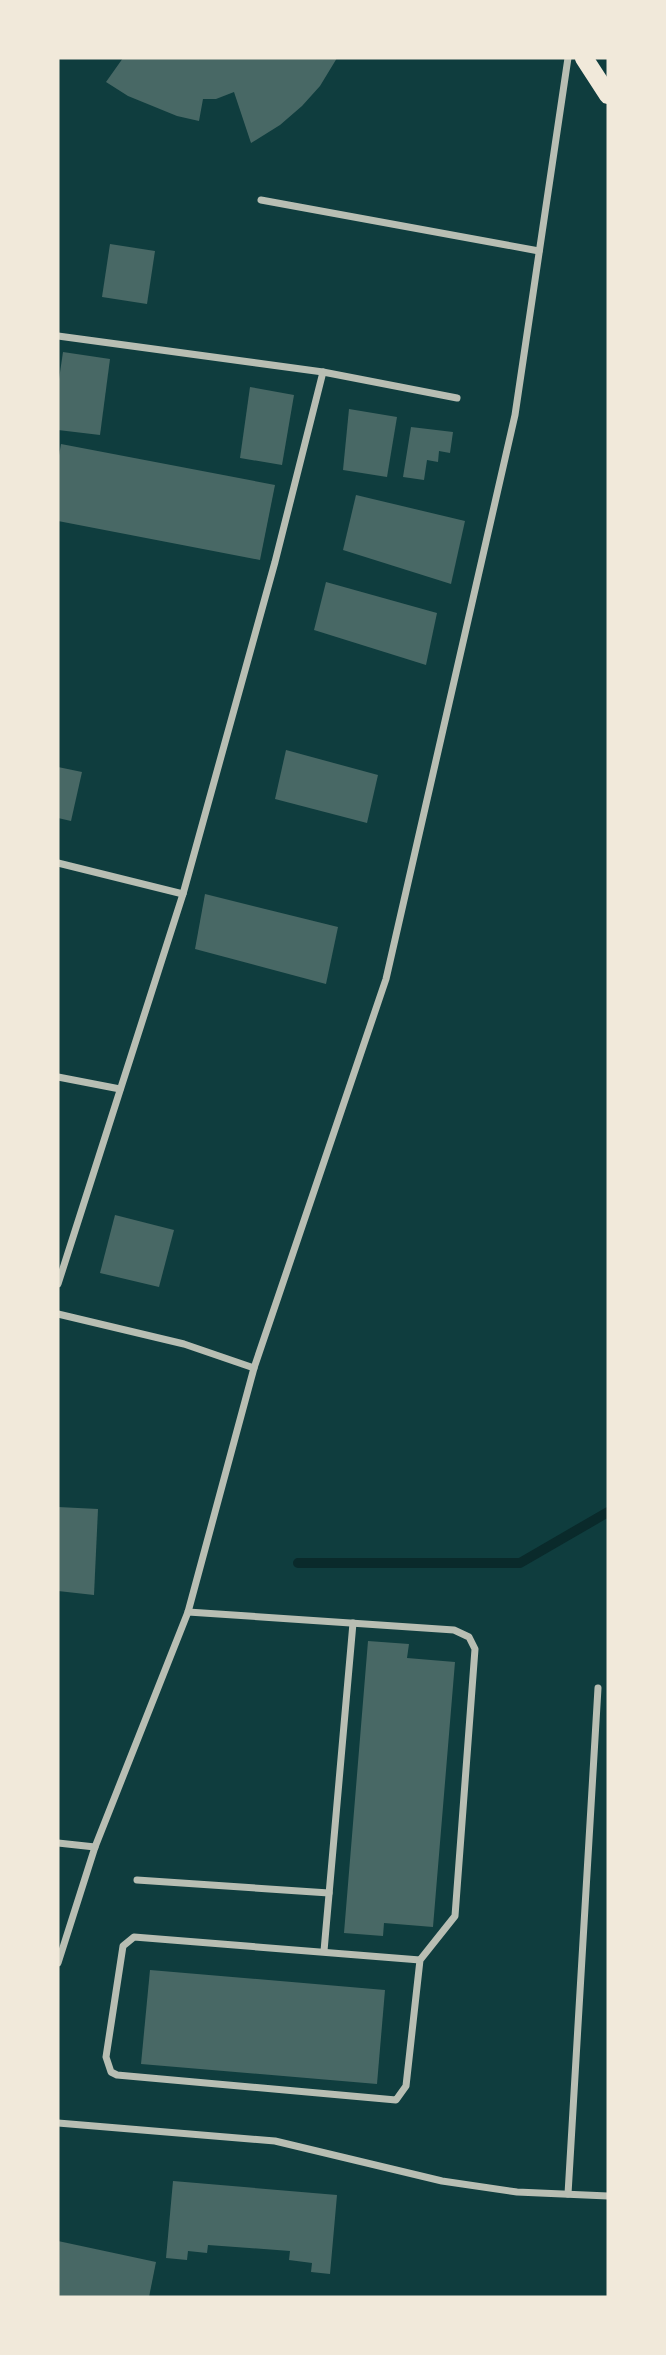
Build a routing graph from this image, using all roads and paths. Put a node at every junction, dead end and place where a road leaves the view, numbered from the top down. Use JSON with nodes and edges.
{"nodes":[{"id":1,"x":568,"y":58,"type":"edge"},
{"id":2,"x":584,"y":58,"type":"edge"},
{"id":3,"x":608,"y":95,"type":"edge"},
{"id":4,"x":261,"y":200,"type":"dead end"},
{"id":5,"x":539,"y":251,"type":"junction"},
{"id":6,"x":58,"y":335,"type":"edge"},
{"id":7,"x":323,"y":372,"type":"junction"},
{"id":8,"x":457,"y":398,"type":"dead end"},
{"id":9,"x":58,"y":863,"type":"edge"},
{"id":10,"x":183,"y":894,"type":"junction"},
{"id":11,"x":58,"y":1077,"type":"edge"},
{"id":12,"x":120,"y":1089,"type":"junction"},
{"id":13,"x":58,"y":1284,"type":"edge"},
{"id":14,"x":58,"y":1314,"type":"edge"},
{"id":15,"x":254,"y":1368,"type":"junction"},
{"id":16,"x":188,"y":1612,"type":"junction"},
{"id":17,"x":353,"y":1623,"type":"junction"},
{"id":18,"x":598,"y":1688,"type":"dead end"},
{"id":19,"x":58,"y":1843,"type":"edge"},
{"id":20,"x":96,"y":1847,"type":"junction"},
{"id":21,"x":137,"y":1880,"type":"dead end"},
{"id":22,"x":329,"y":1893,"type":"junction"},
{"id":23,"x":324,"y":1951,"type":"junction"},
{"id":24,"x":420,"y":1960,"type":"junction"},
{"id":25,"x":58,"y":1963,"type":"edge"},
{"id":26,"x":58,"y":2123,"type":"edge"},
{"id":27,"x":568,"y":2194,"type":"junction"},
{"id":28,"x":608,"y":2196,"type":"edge"}],
"edges":[{"from":1,"to":5,"type":"street"},
{"from":2,"to":3,"type":"main road"},
{"from":4,"to":5,"type":"street"},
{"from":5,"to":15,"type":"street"},
{"from":6,"to":7,"type":"street"},
{"from":7,"to":8,"type":"street"},
{"from":7,"to":10,"type":"street"},
{"from":9,"to":10,"type":"street"},
{"from":10,"to":12,"type":"street"},
{"from":11,"to":12,"type":"street"},
{"from":12,"to":13,"type":"street"},
{"from":14,"to":15,"type":"street"},
{"from":15,"to":16,"type":"street"},
{"from":16,"to":17,"type":"street"},
{"from":16,"to":20,"type":"street"},
{"from":17,"to":22,"type":"street"},
{"from":17,"to":24,"type":"street"},
{"from":18,"to":27,"type":"street"},
{"from":19,"to":20,"type":"street"},
{"from":20,"to":25,"type":"street"},
{"from":21,"to":22,"type":"street"},
{"from":22,"to":23,"type":"street"},
{"from":23,"to":24,"type":"street"},
{"from":23,"to":24,"type":"street"},
{"from":26,"to":27,"type":"street"},
{"from":27,"to":28,"type":"street"}]}
